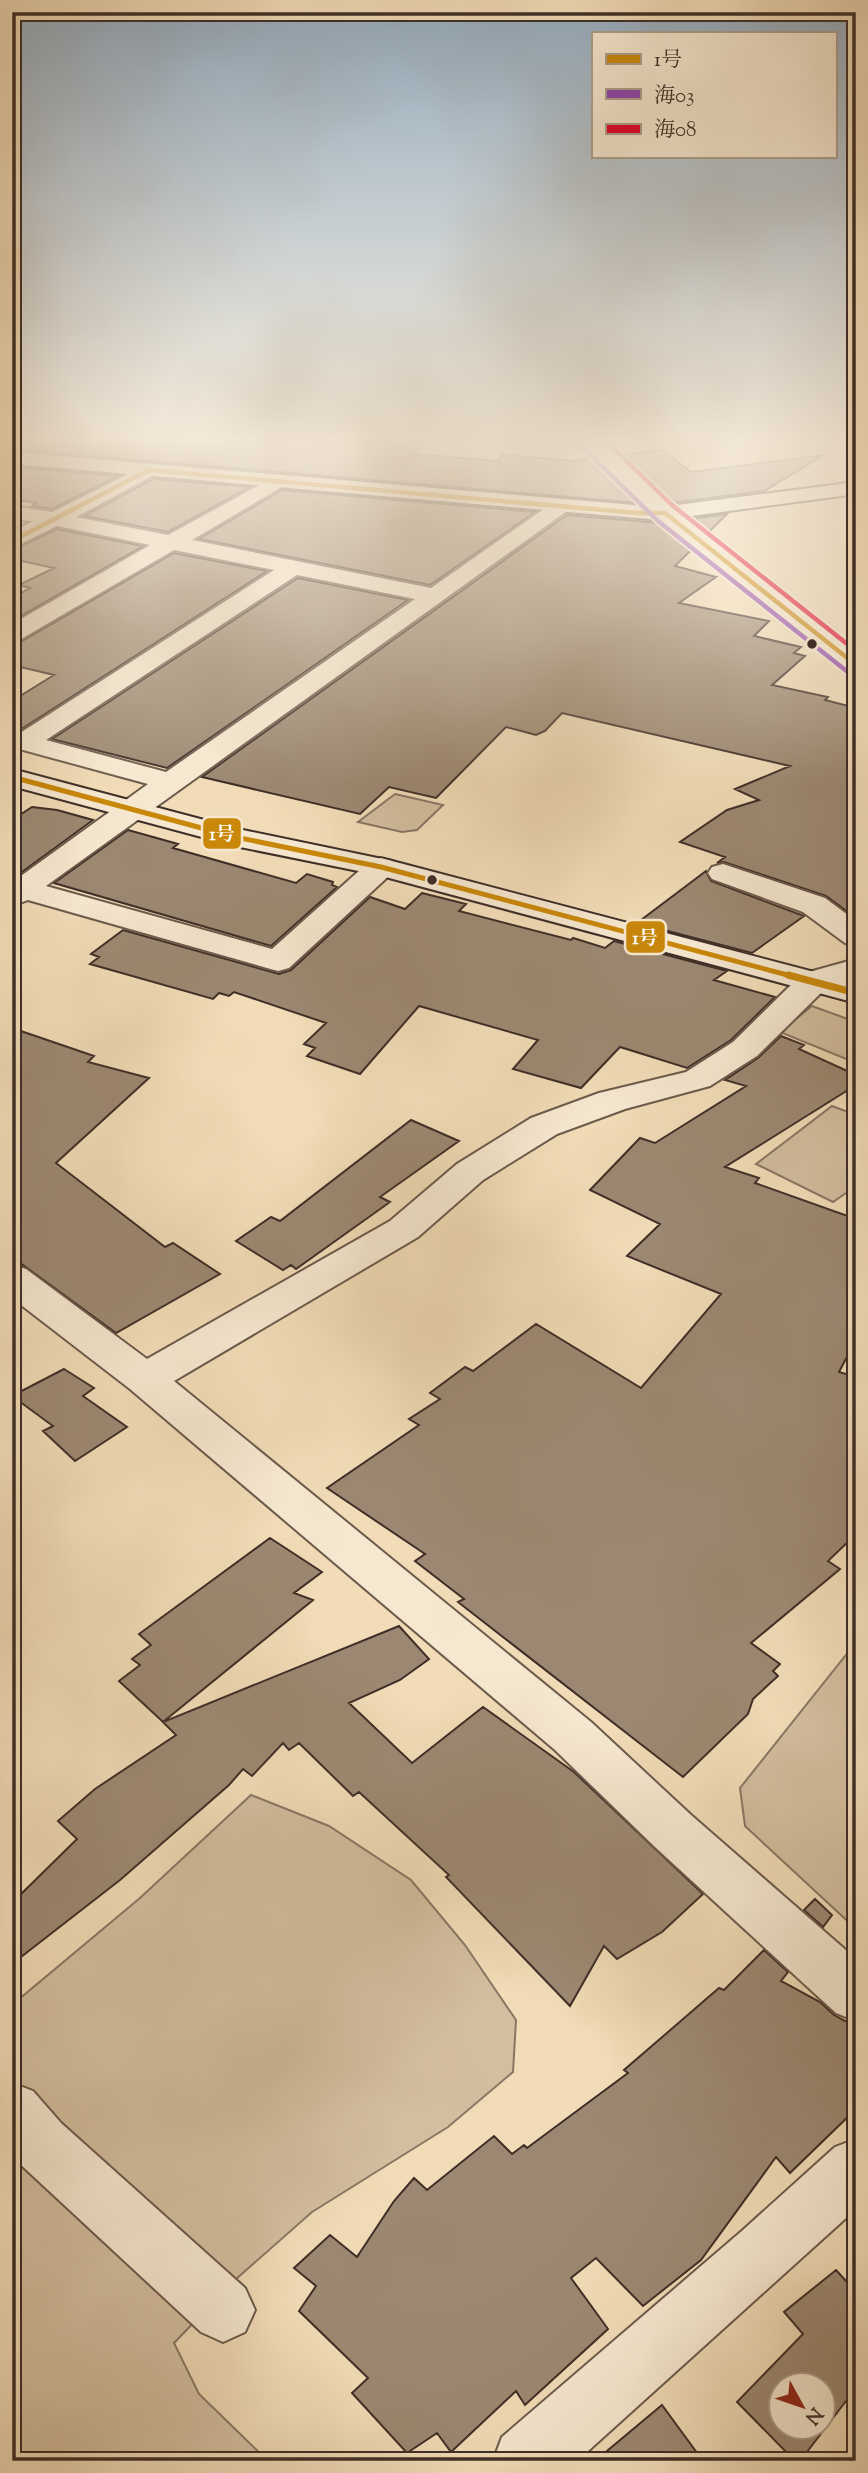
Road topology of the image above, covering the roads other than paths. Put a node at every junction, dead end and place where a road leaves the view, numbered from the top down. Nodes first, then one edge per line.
1 (151, 553) edge
2 (227, 553) edge
3 (496, 553) edge
4 (716, 553) edge
5 (294, 567) junction
6 (436, 596) junction
7 (12, 634) edge
8 (856, 665) edge
9 (18, 741) edge
10 (12, 777) edge
11 (171, 782) junction
12 (133, 808) junction
13 (381, 867) junction
14 (723, 873) dead end
15 (16, 891) edge
16 (856, 936) edge
17 (856, 969) edge
18 (814, 981) junction
19 (856, 993) edge
20 (12, 1278) edge
21 (145, 1378) junction
22 (856, 1995) edge
23 (12, 2111) edge
24 (856, 2168) edge
25 (223, 2310) dead end
26 (526, 2461) edge

1 - 7 street
2 - 5 street
3 - 6 street
4 - 8 street
5 - 6 street
5 - 9 street
6 - 11 street
9 - 11 street
10 - 12 street
11 - 12 street
12 - 13 street
12 - 15 street
13 - 15 street
13 - 18 street
14 - 16 street
17 - 18 street
18 - 19 street
18 - 21 street
20 - 21 street
21 - 22 street
23 - 25 street
24 - 26 street

